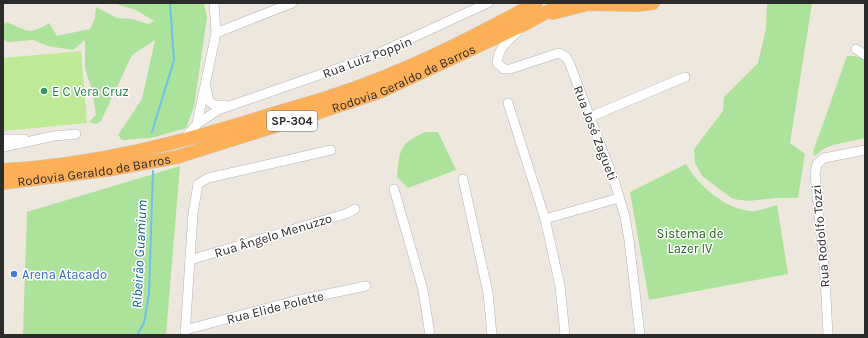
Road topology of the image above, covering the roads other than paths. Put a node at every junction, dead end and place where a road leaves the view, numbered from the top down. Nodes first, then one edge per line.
1 (214, 3) edge
2 (292, 3) edge
3 (488, 3) edge
4 (521, 3) edge
5 (536, 3) edge
6 (563, 3) edge
7 (653, 3) edge
8 (541, 16) junction
9 (527, 23) junction
10 (216, 33) junction
11 (856, 49) dead end
12 (436, 52) junction
13 (865, 55) edge
14 (685, 77) dead end
15 (205, 83) junction
16 (242, 102) junction
17 (508, 103) dead end
18 (590, 117) junction
19 (197, 124) junction
20 (76, 134) dead end
21 (3, 139) edge
22 (44, 139) junction
23 (183, 140) junction
24 (3, 147) edge
25 (331, 150) dead end
26 (865, 150) edge
27 (3, 170) edge
28 (463, 179) dead end
29 (3, 183) edge
30 (394, 189) dead end
31 (619, 198) junction
32 (355, 209) dead end
33 (545, 219) junction
34 (190, 260) junction
35 (366, 286) dead end
36 (185, 333) edge
37 (430, 335) edge
38 (492, 335) edge
39 (565, 335) edge
40 (640, 335) edge
41 (828, 335) edge

1 - 10 street
2 - 10 street
3 - 16 street, Rua Luiz Poppin
4 - 12 highway
5 - 12 highway, Rodovia Geraldo de Barros / SP-304
6 - 8 highway, Rodovia Geraldo de Barros / SP-304
7 - 8 highway
8 - 9 highway, Rodovia Geraldo de Barros / SP-304
9 - 18 street, Rua José Zagueti
9 - 29 highway, Rodovia Geraldo de Barros / SP-304
10 - 15 street
11 - 13 street
12 - 23 highway, Rodovia Geraldo de Barros / SP-304
14 - 18 street
15 - 16 street, Rua Luiz Poppin
15 - 19 street
16 - 19 street, Rua Luiz Poppin
17 - 33 street
18 - 31 street, Rua José Zagueti
19 - 23 street, Rua Luiz Poppin
20 - 22 street
21 - 22 street
22 - 24 street
23 - 27 highway, Rodovia Geraldo de Barros / SP-304
25 - 34 street
26 - 41 street, Rua Rodolfo Tozzi
28 - 38 street
30 - 37 street
31 - 33 street
31 - 40 street, Rua José Zagueti
32 - 34 street, Rua Ângelo Menuzzo
33 - 39 street
34 - 36 street
35 - 36 street, Rua Elide Polette

